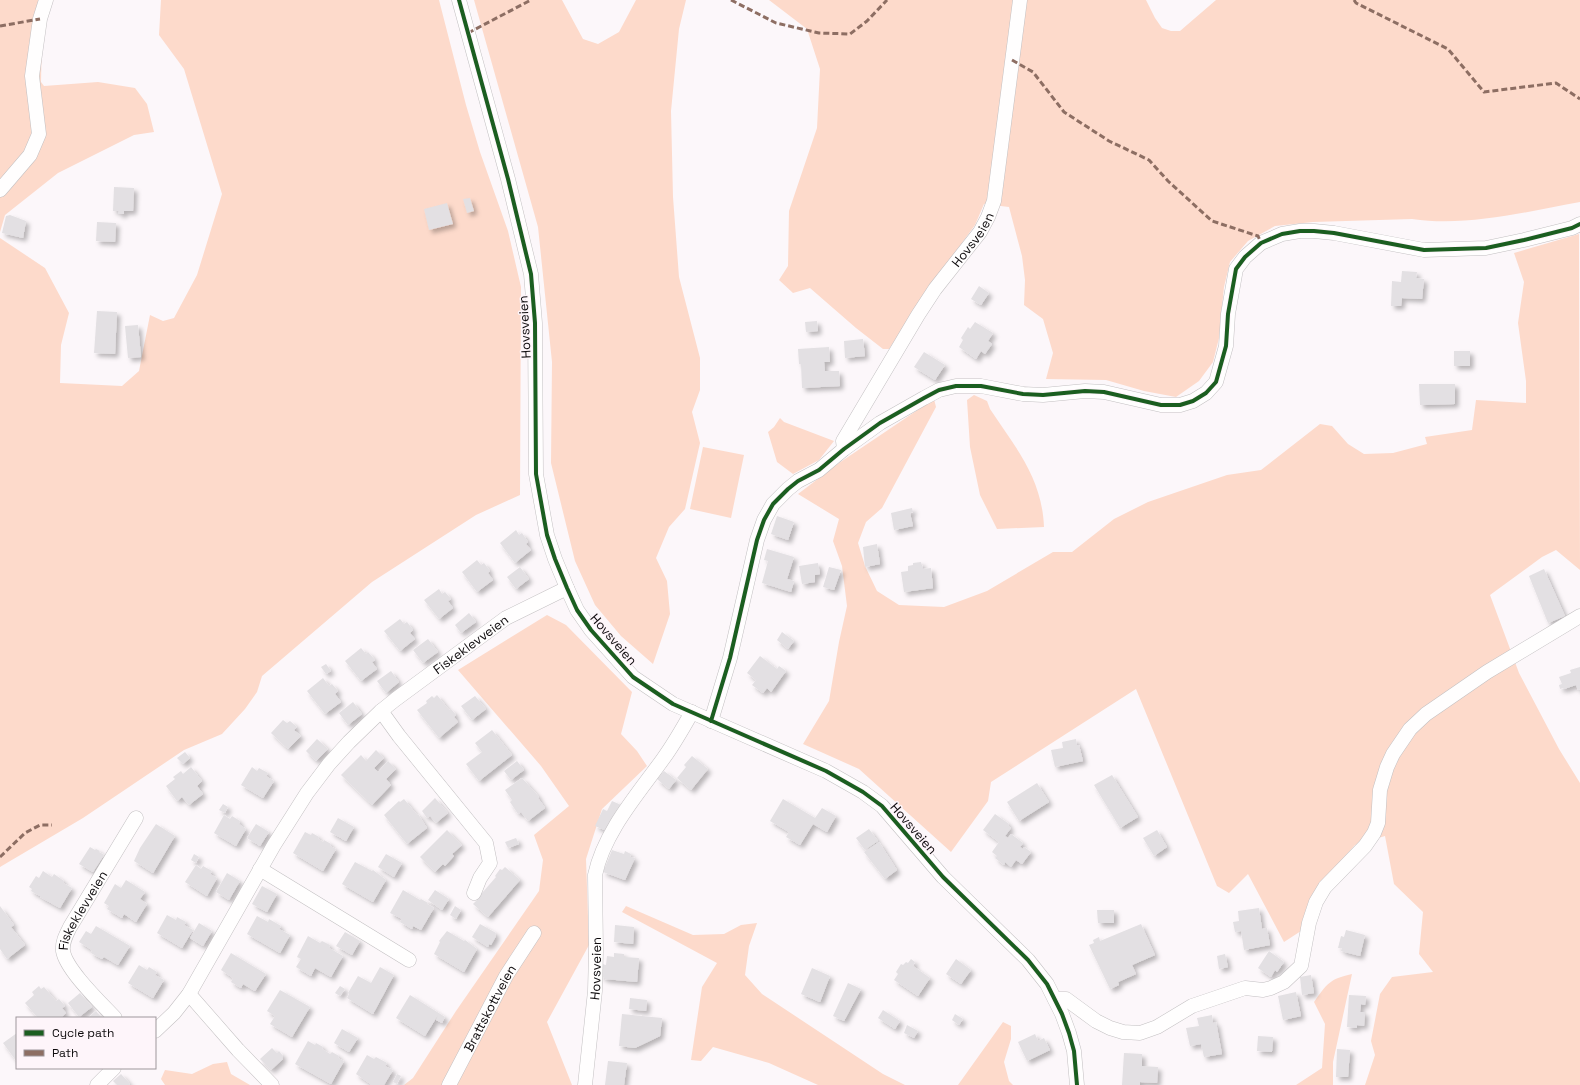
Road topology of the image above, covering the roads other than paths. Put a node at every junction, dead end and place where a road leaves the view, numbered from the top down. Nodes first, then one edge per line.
1 (46, 0) edge
2 (459, 0) edge
3 (1020, 0) edge
4 (0, 190) edge
5 (1580, 224) edge
6 (860, 414) junction
7 (875, 426) junction
8 (844, 449) junction
9 (567, 588) junction
10 (1580, 616) edge
11 (381, 711) junction
12 (692, 712) junction
13 (711, 721) junction
14 (136, 818) dead end
15 (260, 869) junction
16 (474, 893) dead end
17 (534, 933) dead end
18 (409, 960) dead end
19 (189, 994) junction
20 (1055, 999) junction
21 (114, 1017) edge
22 (156, 1030) edge
23 (113, 1069) edge
24 (97, 1085) edge
25 (272, 1085) edge
26 (449, 1085) edge
27 (585, 1085) edge
28 (1077, 1085) edge

1 - 4 street
2 - 9 street, Hovsveien
3 - 6 street, Hovsveien
5 - 7 street
6 - 7 street
6 - 8 street, Hovsveien
7 - 8 street
8 - 13 street
9 - 11 street, Fiskeklevveien
9 - 12 street, Hovsveien
10 - 20 street
11 - 15 street, Fiskeklevveien
11 - 16 street
12 - 13 street, Hovsveien
12 - 27 street, Hovsveien
13 - 20 street, Hovsveien
14 - 21 street, Fiskeklevveien
15 - 18 street
15 - 19 street, Fiskeklevveien
17 - 26 street, Brattskottveien
19 - 22 street, Fiskeklevveien
19 - 25 street
20 - 28 street, Hovsveien
23 - 24 street

